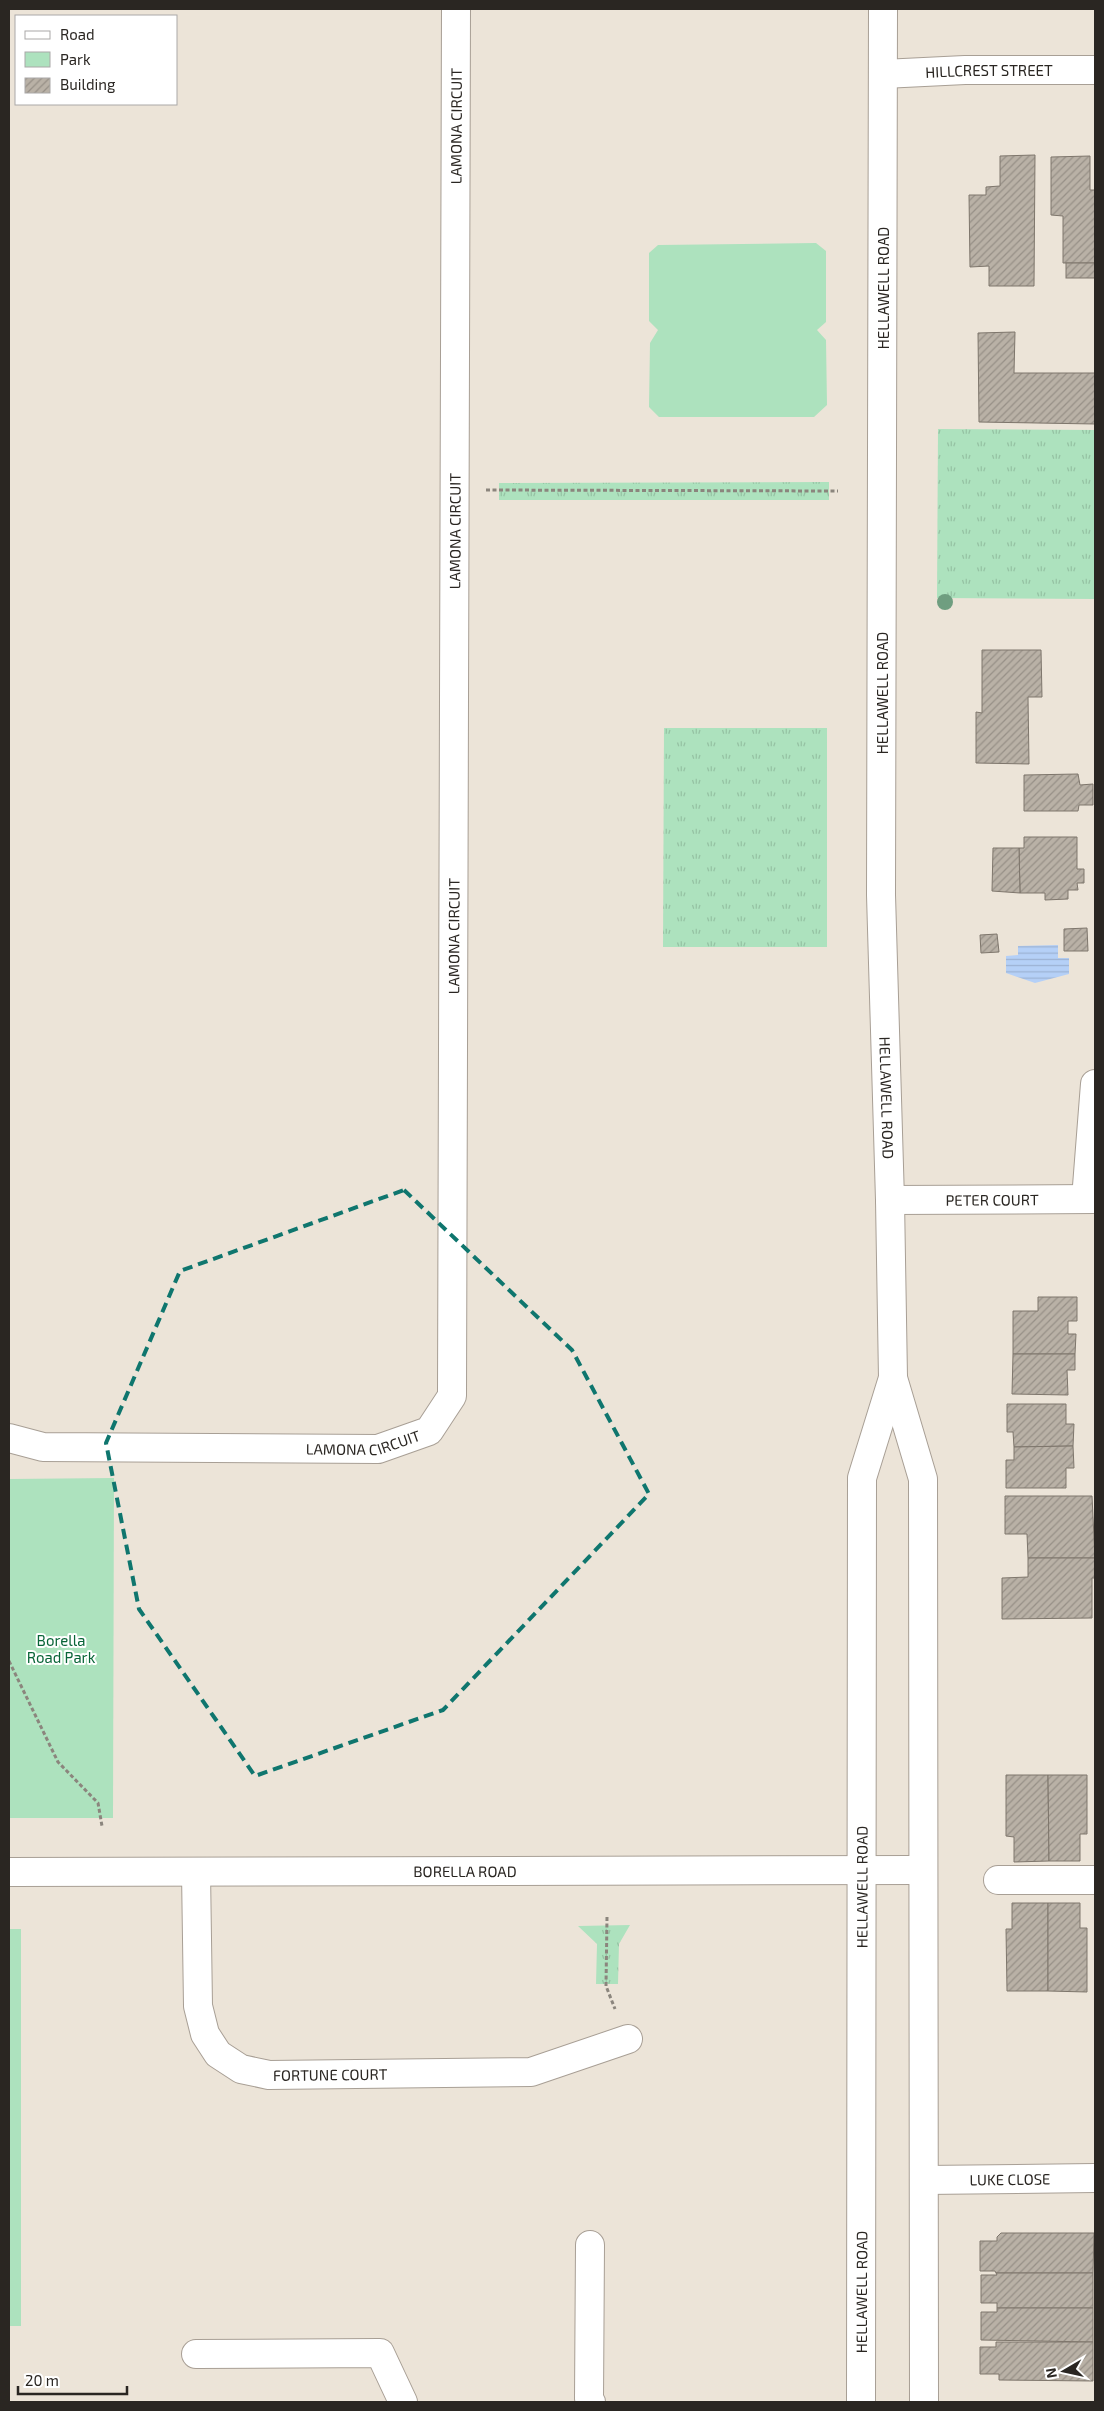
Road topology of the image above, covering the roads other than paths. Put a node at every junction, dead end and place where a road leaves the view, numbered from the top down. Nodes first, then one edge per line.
1 (456, 9) edge
2 (883, 9) edge
3 (1095, 70) edge
4 (883, 74) junction
5 (1095, 1084) edge
6 (1091, 1199) edge
7 (890, 1200) junction
8 (893, 1378) junction
9 (9, 1438) edge
10 (862, 1870) junction
11 (923, 1870) junction
12 (9, 1872) edge
13 (196, 1872) junction
14 (998, 1880) dead end
15 (1095, 1880) edge
16 (628, 2040) road end
17 (1095, 2178) edge
18 (924, 2180) junction
19 (590, 2244) dead end
20 (196, 2354) dead end
21 (403, 2402) edge
22 (591, 2402) edge
23 (861, 2402) edge
24 (924, 2402) edge

1 - 9 street, LAMONA CIRCUIT
2 - 4 street, HELLAWELL ROAD
3 - 4 street, HILLCREST STREET
4 - 7 street, HELLAWELL ROAD
5 - 6 street
6 - 7 street, PETER COURT
7 - 8 street, HELLAWELL ROAD
8 - 10 street, HELLAWELL ROAD
8 - 11 street, HELLAWELL ROAD
10 - 11 street, BORELLA ROAD
10 - 13 street, BORELLA ROAD
10 - 23 street, HELLAWELL ROAD
11 - 18 street, HELLAWELL ROAD
12 - 13 street, BORELLA ROAD
13 - 16 street, FORTUNE COURT
14 - 15 street
17 - 18 street, LUKE CLOSE
18 - 24 street, HELLAWELL ROAD
19 - 22 street
20 - 21 street

